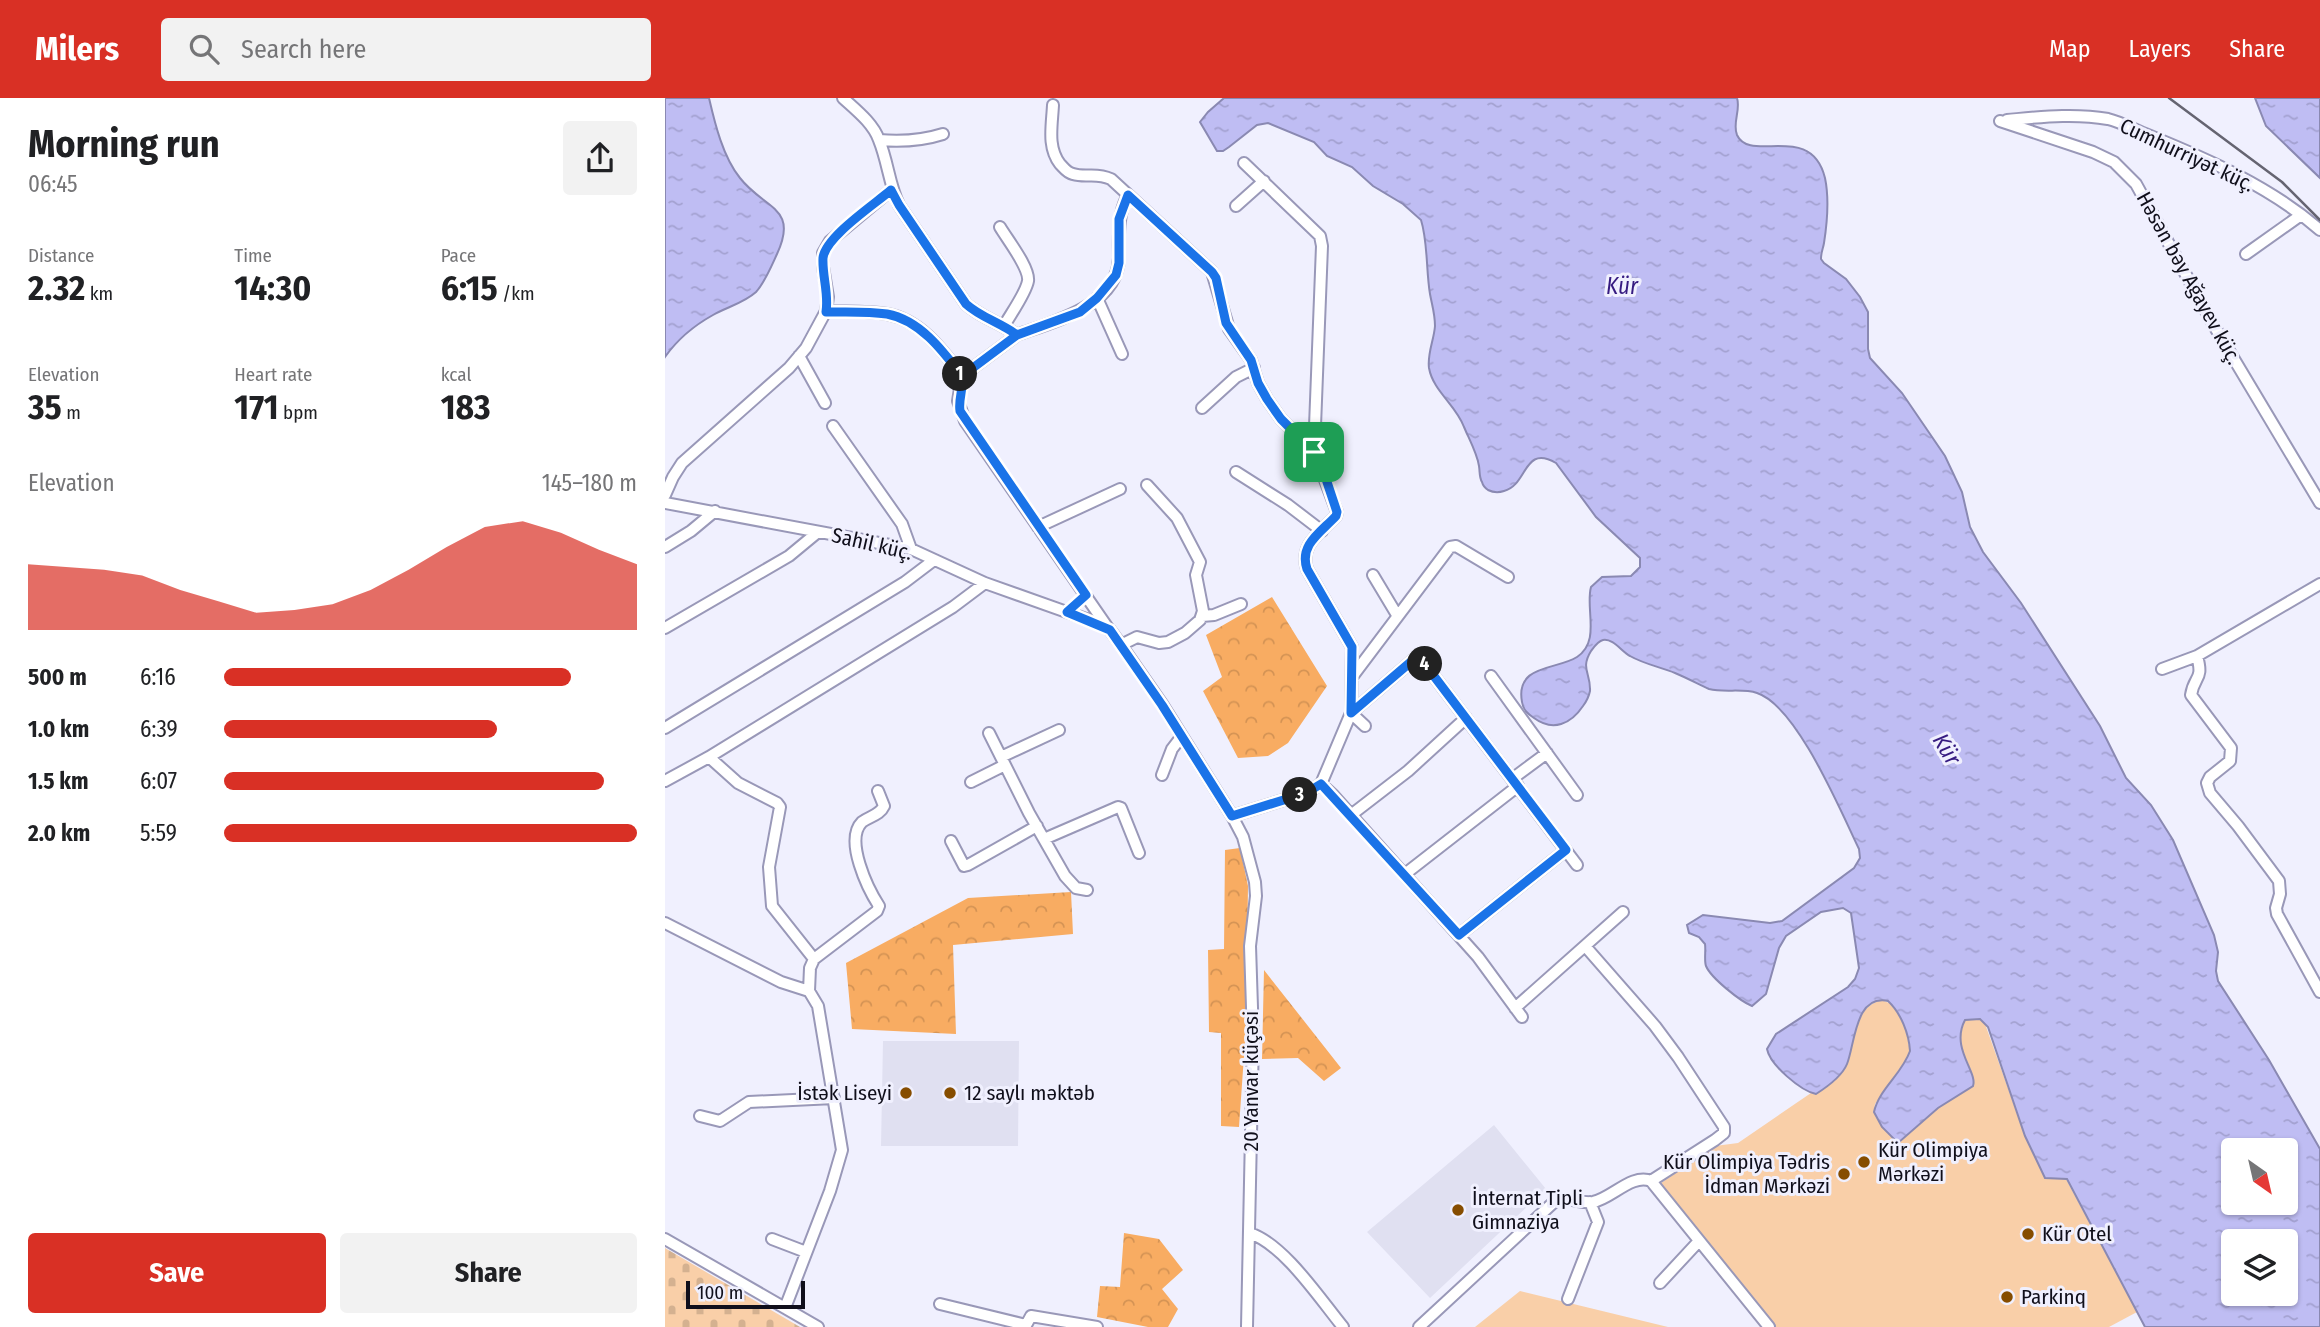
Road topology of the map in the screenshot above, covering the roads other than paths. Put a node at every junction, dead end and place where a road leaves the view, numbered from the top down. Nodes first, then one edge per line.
1 (843, 98) edge
2 (1053, 105) dead end
3 (2000, 121) joint
4 (943, 134) dead end
5 (879, 140) junction
6 (1244, 163) dead end
7 (1264, 181) junction
8 (891, 190) junction
9 (1128, 195) junction
10 (1236, 206) dead end
11 (2301, 215) junction
12 (1000, 227) dead end
13 (2320, 230) edge
14 (2246, 254) dead end
15 (1097, 298) junction
16 (826, 312) junction
17 (1004, 326) junction
18 (1017, 335) junction
19 (1122, 354) dead end
20 (799, 356) junction
21 (1254, 368) junction
22 (962, 376) junction
23 (825, 403) dead end
24 (1202, 408) dead end
25 (834, 426) dead end
26 (1314, 452) junction
27 (1236, 472) dead end
28 (1147, 485) dead end
29 (1120, 489) dead end
30 (665, 495) edge
31 (665, 503) edge
32 (2320, 503) edge
33 (715, 511) junction
34 (1038, 527) junction
35 (1322, 531) junction
36 (818, 532) junction
37 (665, 547) edge
38 (911, 549) junction
39 (933, 560) junction
40 (1373, 575) dead end
41 (1508, 577) dead end
42 (985, 583) junction
43 (2320, 584) edge
44 (1086, 595) junction
45 (1241, 604) dead end
46 (1067, 612) junction
47 (1397, 615) junction
48 (1202, 616) junction
49 (665, 628) edge
50 (1110, 630) junction
51 (1121, 645) junction
52 (2197, 656) junction
53 (2162, 669) dead end
54 (1491, 676) dead end
55 (1352, 677) junction
56 (1351, 713) junction
57 (1466, 718) junction
58 (1365, 726) dead end
59 (665, 727) edge
60 (1059, 730) dead end
61 (989, 733) dead end
62 (1182, 736) junction
63 (1547, 753) junction
64 (709, 757) junction
65 (1003, 761) junction
66 (1162, 775) dead end
67 (665, 781) edge
68 (971, 782) dead end
69 (1515, 783) junction
70 (1321, 784) junction
71 (878, 791) dead end
72 (1577, 795) dead end
73 (1351, 815) junction
74 (1232, 816) junction
75 (1037, 826) junction
76 (1044, 839) junction
77 (951, 841) dead end
78 (1566, 850) junction
79 (1139, 853) dead end
80 (1577, 865) dead end
81 (1405, 874) junction
82 (1087, 890) dead end
83 (1623, 912) dead end
84 (665, 923) edge
85 (1459, 935) junction
86 (1585, 946) junction
87 (814, 959) junction
88 (809, 991) junction
89 (2320, 992) edge
90 (834, 1098) junction
91 (700, 1116) dead end
92 (1651, 1181) junction
93 (1590, 1202) junction
94 (1249, 1233) junction
95 (665, 1239) edge
96 (772, 1239) dead end
97 (1699, 1241) junction
98 (806, 1252) junction
99 (1660, 1283) dead end
100 (1568, 1299) dead end
101 (940, 1304) dead end
102 (785, 1308) junction
103 (1025, 1326) edge
104 (818, 1327) edge
105 (1097, 1327) edge
106 (1247, 1327) edge
107 (1343, 1327) edge
108 (1419, 1327) edge
109 (1769, 1327) edge

1 - 5 street
2 - 9 street
3 - 11 street, Cumhurriyət küç.
3 - 32 street, Həsən bəy Ağayev küç.
4 - 5 street
5 - 8 street
6 - 7 street
7 - 10 street
7 - 26 street
8 - 16 street
8 - 17 street
9 - 15 street
9 - 21 street
11 - 13 street, Cumhurriyət küç.
11 - 14 street
12 - 17 street
15 - 18 street
15 - 19 street
16 - 20 street
16 - 22 street
17 - 18 street
18 - 22 street
20 - 23 street
20 - 30 street
21 - 24 street
21 - 26 street
22 - 34 street
25 - 38 street
26 - 35 street
27 - 35 street
28 - 48 street
29 - 34 street
31 - 33 street, Sahil küç.
33 - 36 street, Sahil küç.
33 - 37 street
34 - 44 street
35 - 55 street
36 - 38 street, Sahil küç.
36 - 49 street
38 - 39 street, Sahil küç.
39 - 42 street, Sahil küç.
39 - 59 street
40 - 47 street
41 - 47 street
42 - 46 street, Sahil küç.
42 - 64 street
43 - 52 street
44 - 46 street
44 - 50 street
45 - 48 street
46 - 50 street, Sahil küç.
47 - 55 street
48 - 51 street
50 - 51 street
51 - 62 street
52 - 53 street
52 - 89 street
54 - 63 street
55 - 56 street
56 - 57 street
56 - 58 street
56 - 70 street
57 - 69 street
57 - 73 street
60 - 65 street
61 - 65 street
62 - 66 street
62 - 74 street
63 - 69 street
63 - 72 street
64 - 67 street
64 - 87 street
65 - 68 street
65 - 75 street
69 - 78 street
69 - 81 street
70 - 73 street
70 - 74 street
71 - 87 street
73 - 81 street
74 - 94 street, 20 Yanvar küçəsi
75 - 76 street
75 - 77 street
76 - 79 street
76 - 82 street
78 - 80 street
78 - 85 street
81 - 85 street
83 - 86 street
84 - 88 street
85 - 86 street
86 - 92 street
87 - 88 street
88 - 90 street
90 - 91 street
90 - 98 street
92 - 93 street
92 - 97 street
93 - 100 street
93 - 108 street
94 - 106 street, 20 Yanvar küçəsi
94 - 107 street
95 - 102 street
96 - 98 street
97 - 99 street
97 - 109 street
98 - 102 street
101 - 103 street
102 - 104 street
103 - 105 street

